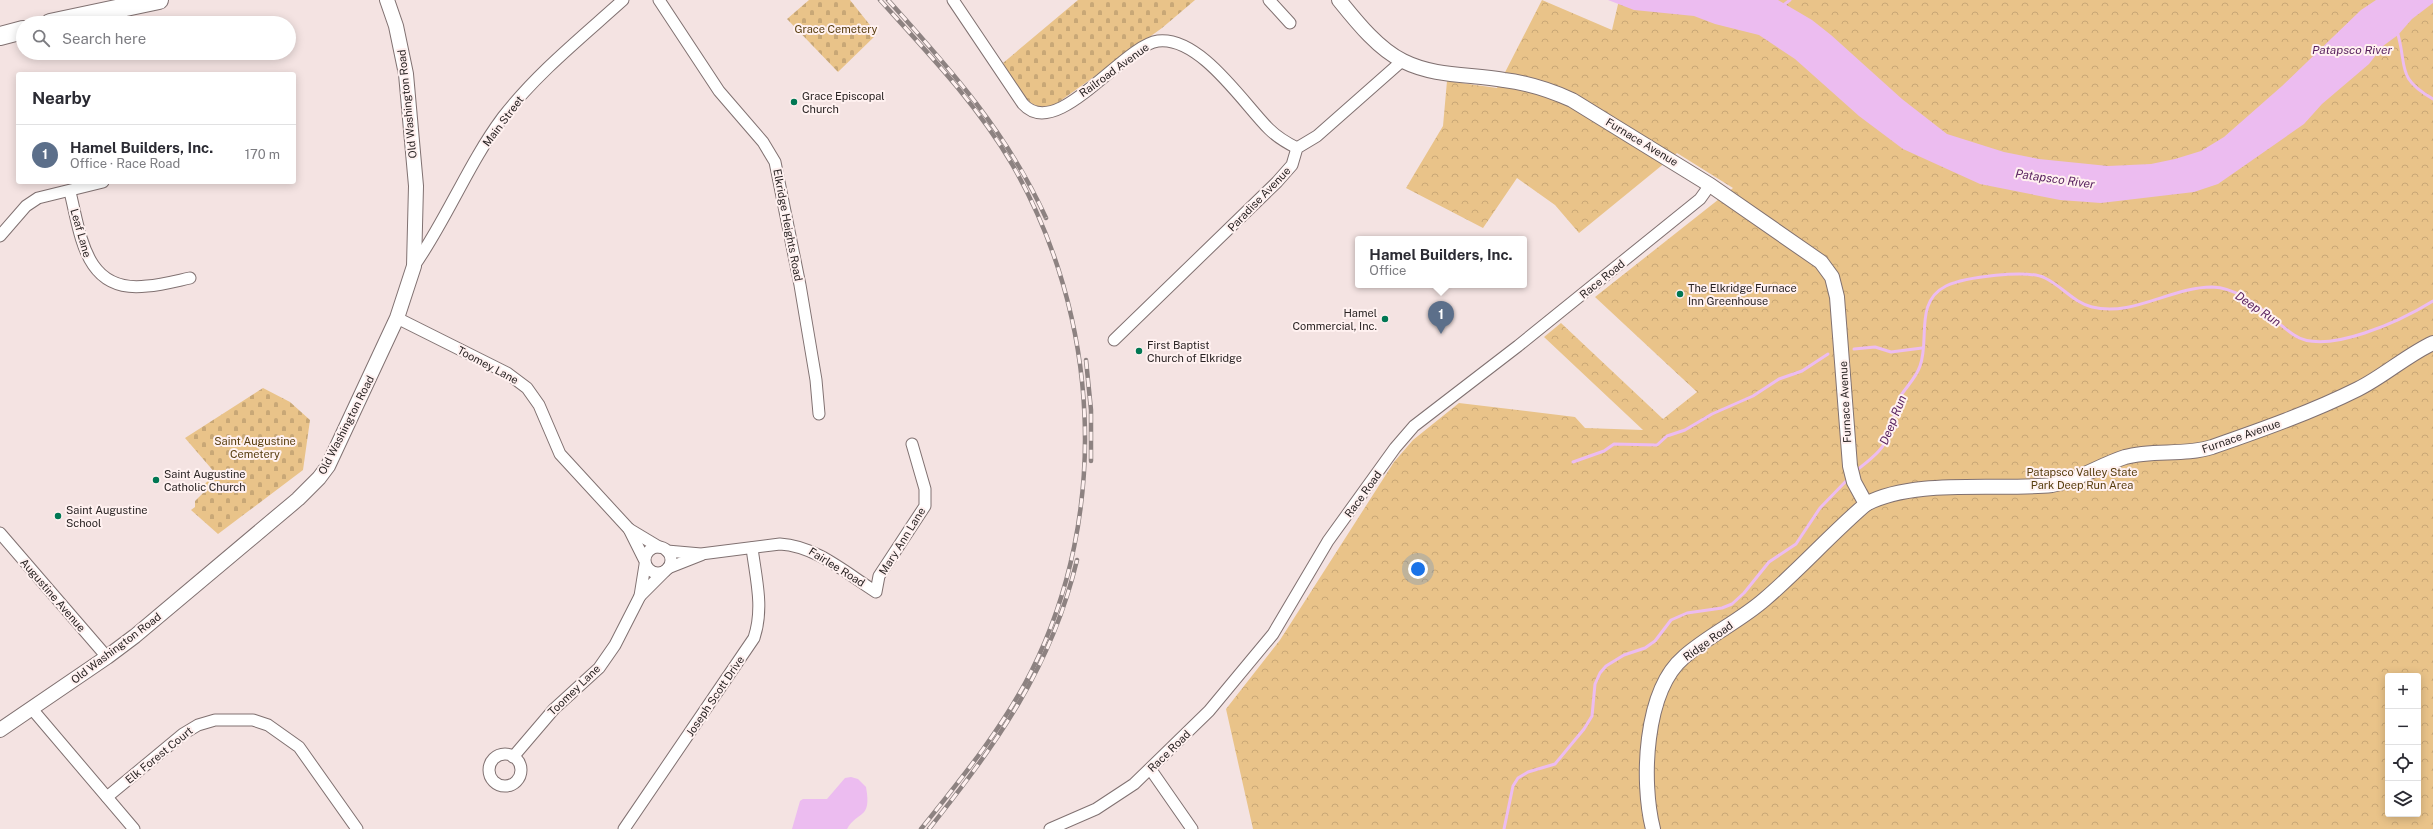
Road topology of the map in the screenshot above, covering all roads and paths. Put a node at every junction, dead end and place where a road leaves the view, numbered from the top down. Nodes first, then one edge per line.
1 (159, 0) edge
2 (387, 0) edge
3 (623, 0) edge
4 (659, 0) edge
5 (953, 0) edge
6 (1269, 0) edge
7 (1339, 0) edge
8 (83, 16) edge
9 (1290, 23) dead end
10 (16, 32) edge
11 (0, 36) edge
12 (1402, 61) junction
13 (1297, 148) junction
14 (96, 184) edge
15 (1710, 185) junction
16 (70, 192) junction
17 (0, 236) edge
18 (414, 266) junction
19 (190, 278) dead end
20 (398, 318) junction
21 (1114, 340) dead end
22 (2433, 343) edge
23 (819, 414) dead end
24 (912, 444) dead end
25 (1866, 504) junction
26 (629, 529) junction
27 (0, 533) edge
28 (752, 548) junction
29 (663, 549) junction
30 (701, 554) junction
31 (645, 562) junction
32 (667, 570) junction
33 (876, 592) joint
34 (640, 596) junction
35 (107, 657) junction
36 (32, 709) junction
37 (0, 730) edge
38 (513, 757) dead end
39 (1151, 770) junction
40 (107, 797) junction
41 (134, 829) edge
42 (357, 829) edge
43 (624, 829) edge
44 (1050, 829) edge
45 (1192, 829) edge
46 (1653, 829) edge

1 - 8 main road
2 - 18 street, Old Washington Road
3 - 18 street, Main Street
4 - 23 street, Elkridge Heights Road
5 - 13 street, Railroad Avenue
6 - 9 street
7 - 12 street, Furnace Avenue
10 - 11 main road
12 - 13 street
12 - 15 street, Furnace Avenue
13 - 21 street, Paradise Avenue
14 - 16 street
15 - 25 street, Furnace Avenue
15 - 39 street, Race Road
16 - 17 street
16 - 19 street, Leaf Lane
18 - 20 street, Old Washington Road
20 - 26 street, Toomey Lane
20 - 35 street, Old Washington Road
22 - 25 street, Furnace Avenue
24 - 33 street, Mary Ann Lane
25 - 46 street, Ridge Road
26 - 29 street, Toomey Lane
26 - 31 street, Toomey Lane
27 - 35 street, Augustine Avenue
28 - 30 street, Fairlee Road
28 - 33 street, Fairlee Road
28 - 43 street, Joseph Scott Drive
29 - 30 street, Fairlee Road
29 - 31 street
29 - 32 street
30 - 32 street, Fairlee Road
31 - 32 street
31 - 34 street, Toomey Lane
32 - 34 street, Toomey Lane
34 - 38 street, Toomey Lane
35 - 36 street, Old Washington Road
36 - 37 street, Old Washington Road
36 - 40 street
39 - 44 street, Race Road
39 - 45 street
40 - 41 street
40 - 42 street, Elk Forest Court

